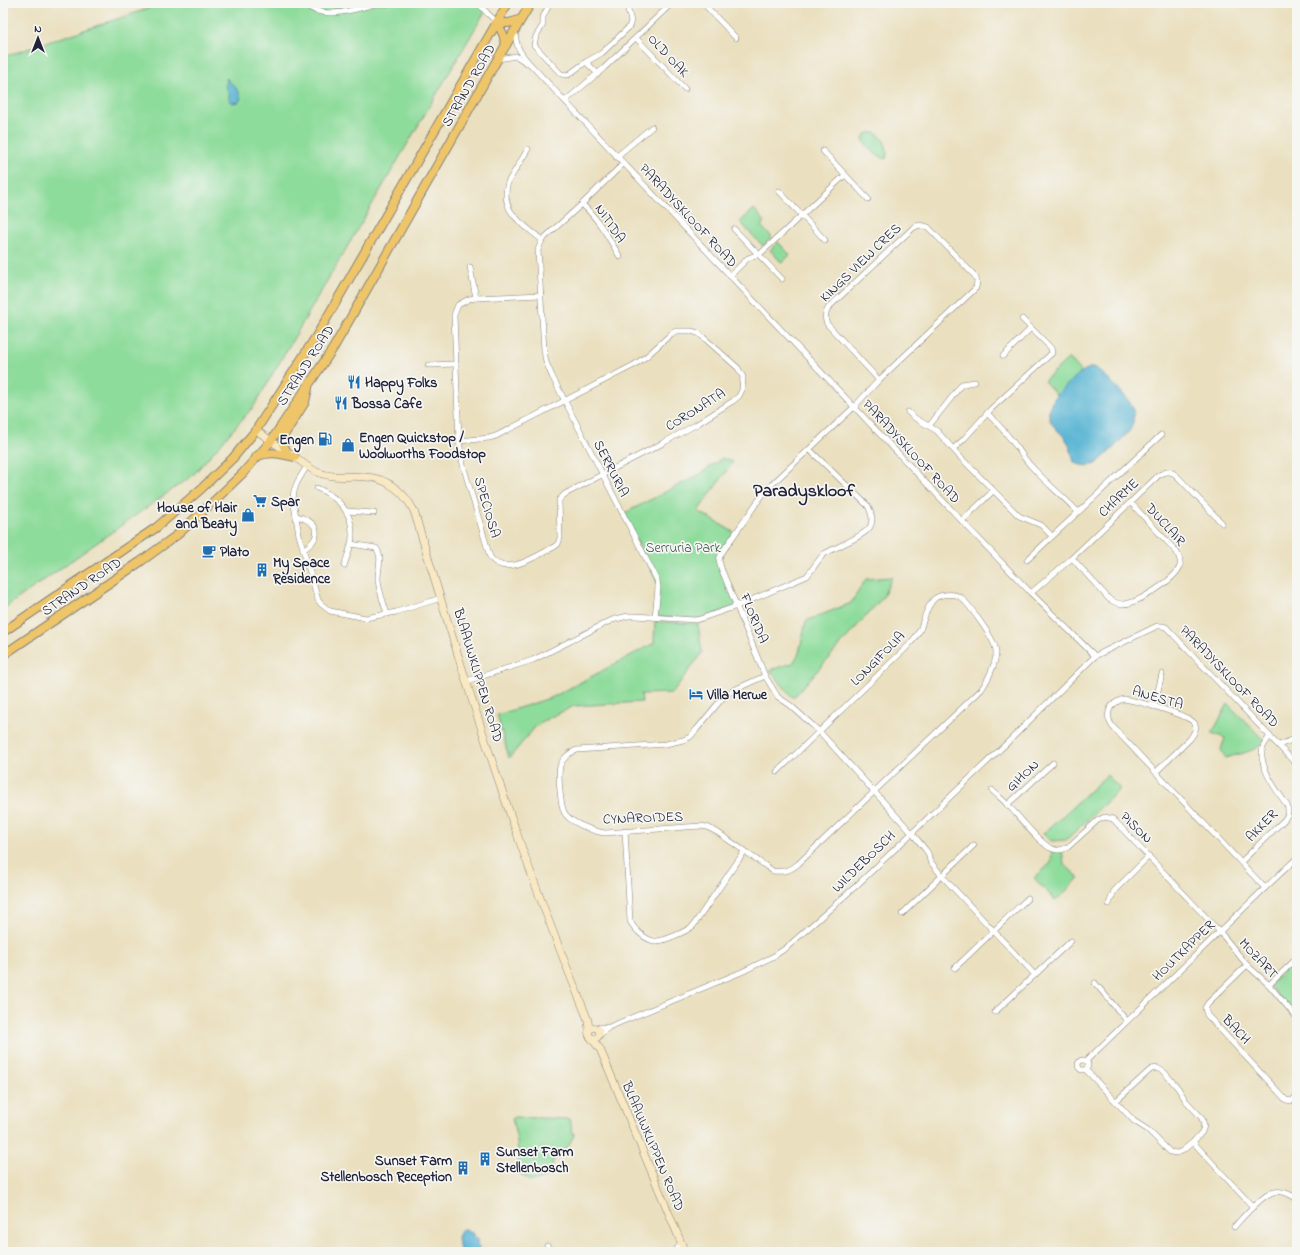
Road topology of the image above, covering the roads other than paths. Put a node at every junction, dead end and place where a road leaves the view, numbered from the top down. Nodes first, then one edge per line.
1 (303, 3) edge
2 (378, 3) edge
3 (508, 3) edge
4 (531, 3) edge
5 (550, 3) edge
6 (626, 3) edge
7 (704, 3) edge
8 (479, 4) edge
9 (668, 4) edge
10 (522, 18) junction
11 (497, 22) junction
12 (515, 29) junction
13 (636, 38) junction
14 (736, 38) dead end
15 (506, 45) junction
16 (497, 60) junction
17 (586, 62) junction
18 (530, 64) junction
19 (598, 74) junction
20 (685, 89) dead end
21 (565, 102) junction
22 (652, 127) dead end
23 (528, 148) dead end
24 (823, 151) dead end
25 (616, 157) junction
26 (623, 164) junction
27 (846, 175) junction
28 (778, 191) dead end
29 (868, 199) dead end
30 (582, 204) junction
31 (801, 215) junction
32 (734, 229) dead end
33 (542, 240) junction
34 (825, 240) dead end
35 (758, 254) junction
36 (620, 257) dead end
37 (470, 267) dead end
38 (730, 276) junction
39 (782, 279) dead end
40 (541, 295) junction
41 (476, 298) junction
42 (1022, 319) dead end
43 (1031, 328) junction
44 (1003, 356) dead end
45 (456, 364) junction
46 (428, 365) dead end
47 (879, 380) junction
48 (975, 382) dead end
49 (308, 385) junction
50 (564, 401) junction
51 (854, 407) junction
52 (908, 412) dead end
53 (987, 413) junction
54 (929, 426) junction
55 (256, 430) junction
56 (1161, 435) dead end
57 (271, 441) junction
58 (459, 441) junction
59 (953, 449) junction
60 (810, 450) junction
61 (287, 452) junction
62 (257, 456) junction
63 (295, 457) junction
64 (307, 466) junction
65 (602, 475) junction
66 (317, 488) dead end
67 (993, 491) junction
68 (1130, 502) junction
69 (347, 511) junction
70 (1078, 512) junction
71 (374, 513) dead end
72 (296, 516) junction
73 (962, 522) junction
74 (1222, 523) dead end
75 (1052, 536) junction
76 (351, 544) junction
77 (303, 550) junction
78 (1072, 558) junction
79 (1027, 560) dead end
80 (344, 566) dead end
81 (1031, 593) junction
82 (441, 598) junction
83 (737, 606) junction
84 (387, 614) junction
85 (655, 617) junction
86 (3, 632) edge
87 (3, 655) edge
88 (1095, 656) junction
89 (1162, 674) dead end
90 (765, 676) junction
91 (467, 681) junction
92 (1154, 707) junction
93 (819, 731) junction
94 (1270, 736) junction
95 (1297, 738) edge
96 (1279, 745) junction
97 (1053, 763) dead end
98 (1297, 765) edge
99 (777, 772) dead end
100 (1156, 772) junction
101 (992, 790) dead end
102 (874, 792) junction
103 (1007, 805) junction
104 (625, 832) junction
105 (911, 832) junction
106 (974, 845) dead end
107 (744, 852) junction
108 (1149, 856) junction
109 (1297, 858) edge
110 (1241, 862) junction
111 (942, 876) junction
112 (1265, 888) junction
113 (1028, 898) dead end
114 (1109, 904) dead end
115 (902, 914) dead end
116 (994, 931) junction
117 (1220, 932) junction
118 (1071, 941) dead end
119 (1297, 958) edge
120 (1247, 965) junction
121 (955, 968) dead end
122 (1035, 975) junction
123 (1095, 983) dead end
124 (1269, 985) junction
125 (995, 1012) dead end
126 (1297, 1018) edge
127 (1127, 1021) junction
128 (595, 1032) junction
129 (1086, 1061) junction
130 (1086, 1070) junction
131 (1297, 1095) edge
132 (1116, 1101) junction
133 (1193, 1142) junction
134 (1297, 1199) edge
135 (1253, 1207) junction
136 (1234, 1227) dead end
137 (681, 1243) junction
138 (547, 1246) dead end
139 (551, 1252) edge
140 (675, 1252) edge
141 (685, 1252) edge

1 - 2 street
3 - 11 main road, STRAND ROAD
4 - 10 main road, STRAND ROAD
5 - 17 street
6 - 17 street
7 - 14 street
8 - 11 street
9 - 13 street
10 - 11 main road
10 - 12 main road, STRAND ROAD
11 - 15 main road
11 - 55 main road, STRAND ROAD
12 - 15 main road, STRAND ROAD
12 - 18 street, PARADYSKLOOF ROAD
13 - 19 street
13 - 20 street, OLD OAK
15 - 16 main road, STRAND ROAD
16 - 18 street, PARADYSKLOOF ROAD
16 - 49 main road, STRAND ROAD
17 - 19 street
18 - 21 street, PARADYSKLOOF ROAD
19 - 21 street
21 - 25 street, PARADYSKLOOF ROAD
22 - 25 street
23 - 33 street
24 - 27 street
25 - 26 street, PARADYSKLOOF ROAD
26 - 30 street
26 - 38 street, PARADYSKLOOF ROAD
27 - 29 street
27 - 31 street
28 - 31 street
30 - 33 street
30 - 36 street, NITIDA
31 - 34 street
31 - 35 street
32 - 35 street
33 - 40 street, SERRURIA
35 - 38 street
35 - 39 street
37 - 41 street
38 - 51 street, PARADYSKLOOF ROAD
40 - 41 street, SPECIOSA
40 - 50 street, SERRURIA
41 - 45 street, SPECIOSA
42 - 43 street
43 - 44 street
43 - 53 street
45 - 46 street
45 - 58 street, SPECIOSA
47 - 47 street, KINGS VIEW CRES
47 - 51 street, KINGS VIEW CRES
48 - 54 street
49 - 57 main road, STRAND ROAD
49 - 61 main road
50 - 58 street
50 - 65 street, SERRURIA
50 - 65 street, CORONATA
51 - 60 street, FLORIDA
51 - 73 street, PARADYSKLOOF ROAD
52 - 54 street
53 - 59 street
53 - 70 street
54 - 59 street
55 - 57 street, BLAAUWKLIPPEN ROAD
55 - 86 main road, STRAND ROAD
56 - 70 street
57 - 61 street, BLAAUWKLIPPEN ROAD
57 - 62 main road, STRAND ROAD
58 - 65 street, SPECIOSA
59 - 67 street
60 - 83 street, FLORIDA
60 - 83 street
61 - 63 street, BLAAUWKLIPPEN ROAD
62 - 63 main road
62 - 87 main road, STRAND ROAD
63 - 64 street, BLAAUWKLIPPEN ROAD
64 - 72 street
64 - 82 street, BLAAUWKLIPPEN ROAD
65 - 85 street, SERRURIA
66 - 69 street
67 - 73 street
67 - 75 street
68 - 74 street, CHARME
68 - 78 street, CHARME
68 - 78 street, DUCLAIR
69 - 71 street
69 - 76 street
70 - 75 street
72 - 77 street
72 - 77 street
73 - 81 street, PARADYSKLOOF ROAD
75 - 79 street
76 - 80 street
76 - 84 street
77 - 84 street
78 - 81 street, CHARME
81 - 88 street, PARADYSKLOOF ROAD
82 - 84 street
82 - 91 street, BLAAUWKLIPPEN ROAD
83 - 85 street
83 - 90 street, FLORIDA
85 - 91 street
88 - 94 street, PARADYSKLOOF ROAD
88 - 105 street, WILDEBOSCH
89 - 92 street
90 - 93 street, FLORIDA
90 - 104 street, CYNAROIDES
91 - 128 street, BLAAUWKLIPPEN ROAD
92 - 100 street, ANESTA
92 - 100 street, ANESTA
93 - 99 street, LONGIFOLIA
93 - 102 street, FLORIDA
93 - 102 street, LONGIFOLIA
94 - 96 street, PARADYSKLOOF ROAD
94 - 110 street, AKKER
95 - 96 street
96 - 98 street, PARADYSKLOOF ROAD
97 - 103 street, GIHON
100 - 110 street, ANESTA
101 - 103 street, PISON
102 - 105 street, FLORIDA
102 - 107 street, CYNAROIDES
103 - 108 street, PISON
104 - 107 street, CYNAROIDES
104 - 107 street
105 - 111 street, FLORIDA
105 - 128 street, WILDEBOSCH
106 - 111 street
108 - 114 street
108 - 117 street, PISON
109 - 112 street, HOUTKAPPER
110 - 112 street, ANESTA
111 - 115 street
111 - 116 street, FLORIDA
112 - 117 street, HOUTKAPPER
113 - 116 street
116 - 121 street
116 - 122 street, FLORIDA
117 - 120 street, MOZART
117 - 127 street, HOUTKAPPER
118 - 122 street
119 - 124 street
120 - 124 street, MOZART
120 - 131 street, BACH
122 - 125 street
123 - 127 street
124 - 126 street, MOZART
127 - 129 street, HOUTKAPPER
128 - 137 street, BLAAUWKLIPPEN ROAD
129 - 130 street
129 - 130 street
130 - 132 street
132 - 133 street
132 - 133 street
133 - 135 street
134 - 135 street
135 - 136 street
137 - 140 street
137 - 141 street, BLAAUWKLIPPEN ROAD
138 - 139 street

